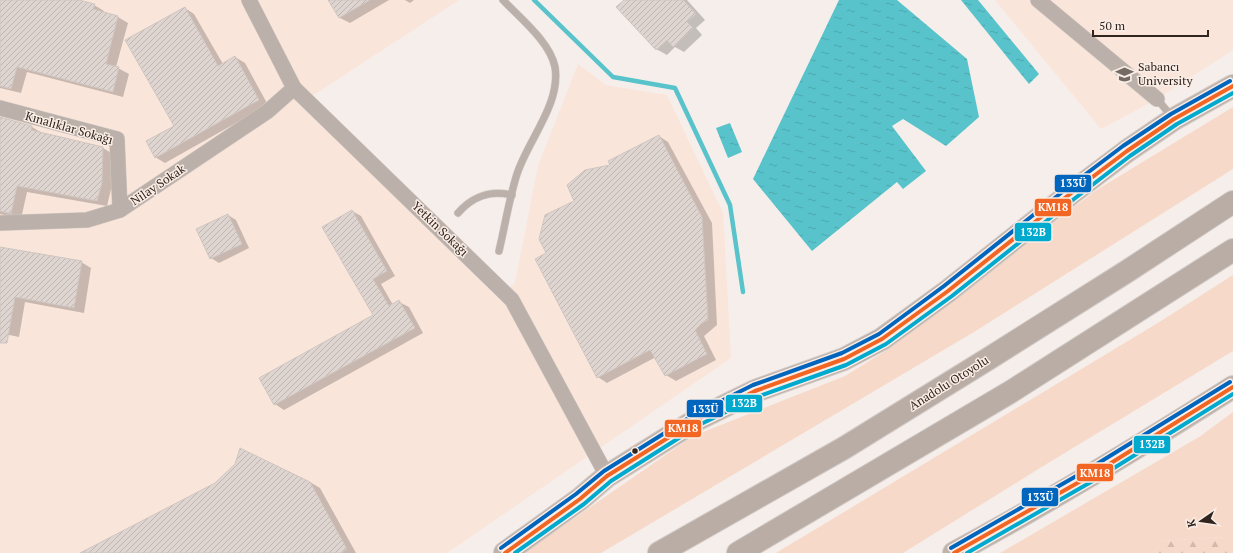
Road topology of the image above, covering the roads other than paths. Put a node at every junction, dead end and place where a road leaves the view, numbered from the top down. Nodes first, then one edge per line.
1 (249, 0) edge
2 (503, 0) edge
3 (1038, 0) edge
4 (1233, 86) edge
5 (294, 88) junction
6 (1156, 98) joint
7 (0, 108) edge
8 (1174, 119) junction
9 (512, 195) junction
10 (1233, 202) edge
11 (120, 210) junction
12 (458, 213) dead end
13 (0, 223) edge
14 (1233, 250) edge
15 (499, 251) dead end
16 (1233, 387) edge
17 (607, 476) junction
18 (504, 553) edge
19 (659, 553) edge
20 (738, 553) edge
21 (954, 553) edge

1 - 5 street, Yetkin Sokağı
2 - 9 lane
3 - 6 street
4 - 8 main road
5 - 11 street, Nilay Sokak
5 - 17 street, Yetkin Sokağı
6 - 8 lane
7 - 11 street, Kınalıklar Sokağı
8 - 17 main road
9 - 12 lane
9 - 15 lane
10 - 19 highway, Anadolu Otoyolu
11 - 13 street, Nilay Sokak
14 - 20 highway
16 - 21 main road
17 - 18 main road

